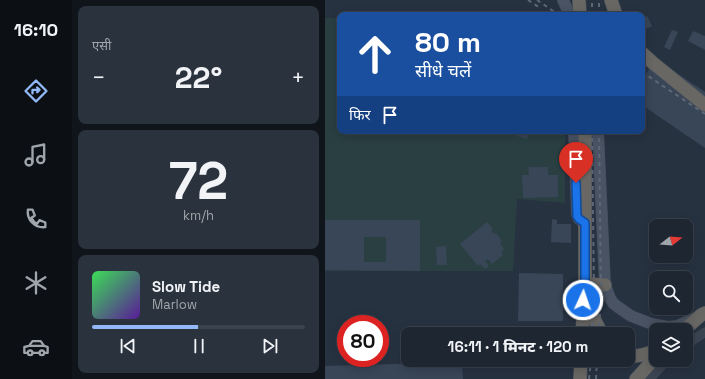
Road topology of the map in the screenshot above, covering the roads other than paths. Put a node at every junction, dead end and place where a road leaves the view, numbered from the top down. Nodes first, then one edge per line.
1 (563, 0) edge
2 (578, 0) edge
3 (568, 12) edge
4 (580, 12) edge
5 (583, 12) edge
6 (647, 65) edge
7 (705, 105) edge
8 (574, 134) edge
9 (585, 134) edge
10 (598, 134) edge
11 (585, 219) junction
12 (585, 284) junction
13 (605, 284) junction
14 (583, 300) junction
15 (703, 314) edge
16 (692, 323) edge
17 (582, 327) edge
18 (598, 327) edge
19 (705, 332) edge
20 (693, 340) edge
21 (649, 353) edge
22 (635, 356) edge
23 (649, 365) edge
24 (581, 367) edge
25 (661, 367) edge
26 (580, 379) edge
27 (636, 379) edge
28 (651, 379) edge

1 - 3 main road
2 - 4 highway, bridge
2 - 5 main road
6 - 7 highway
8 - 11 main road
9 - 11 highway
10 - 13 main road
11 - 12 highway
12 - 13 highway
12 - 14 highway
13 - 15 main road
14 - 17 highway
14 - 18 highway
15 - 16 highway
19 - 20 street
21 - 22 highway
23 - 27 highway
24 - 26 highway
25 - 28 street

